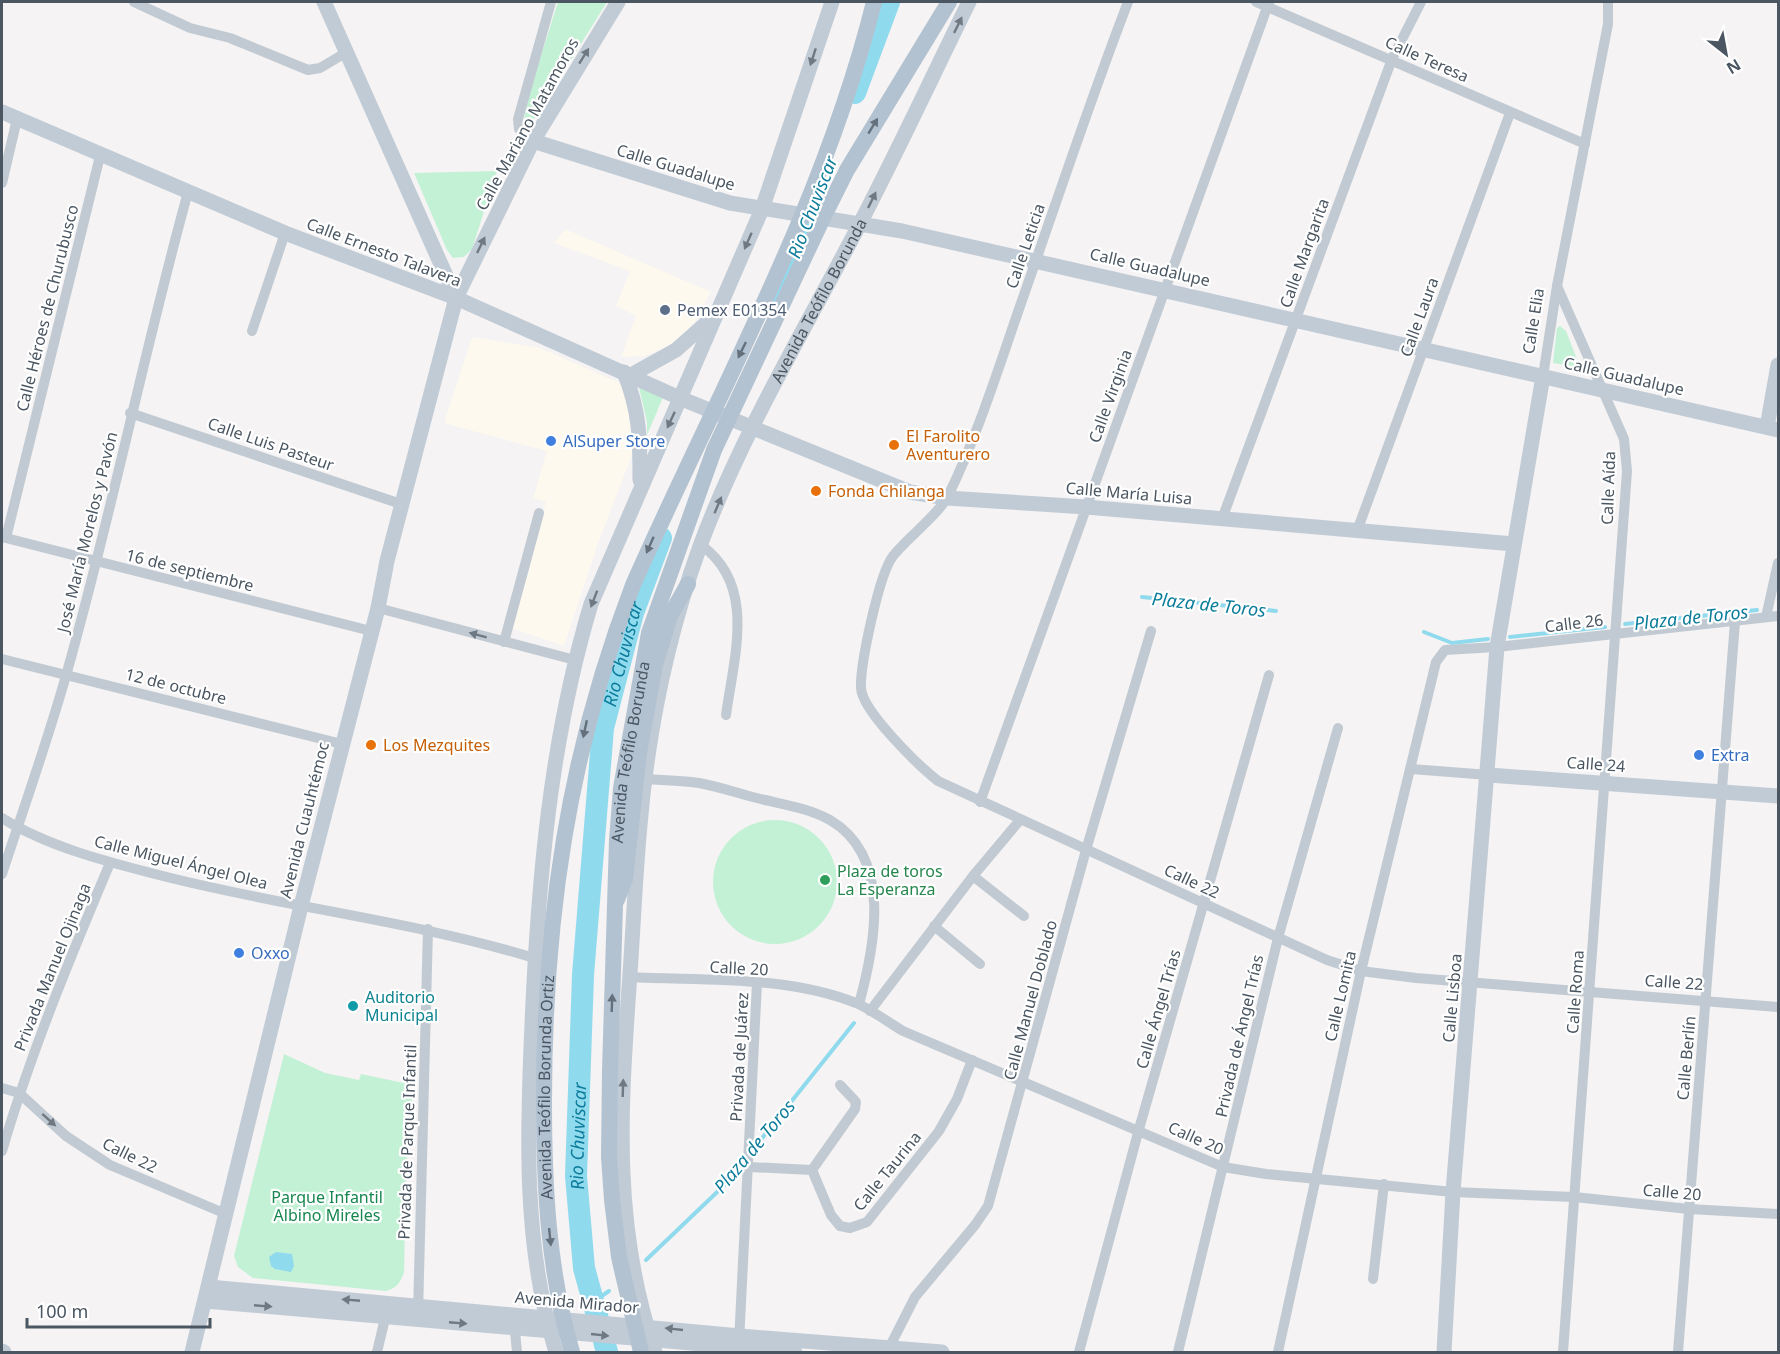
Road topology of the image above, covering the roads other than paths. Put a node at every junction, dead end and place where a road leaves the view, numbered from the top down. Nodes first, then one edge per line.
1 (134, 2) edge
2 (324, 2) edge
3 (551, 2) edge
4 (618, 2) edge
5 (832, 2) edge
6 (874, 2) edge
7 (950, 2) edge
8 (969, 2) edge
9 (1128, 2) edge
10 (1256, 2) edge
11 (1421, 2) edge
12 (1608, 2) edge
13 (1268, 4) edge
14 (346, 52) junction
15 (1392, 59) junction
16 (2, 112) edge
17 (1510, 113) junction
18 (17, 119) junction
19 (533, 141) junction
20 (1585, 144) junction
21 (100, 156) junction
22 (2, 183) edge
23 (188, 192) junction
24 (762, 209) junction
25 (861, 222) junction
26 (285, 233) junction
27 (1036, 260) junction
28 (1557, 286) junction
29 (1165, 289) junction
30 (456, 298) junction
31 (716, 313) junction
32 (1295, 319) junction
33 (252, 331) dead end
34 (1424, 348) junction
35 (1779, 365) edge
36 (628, 374) junction
37 (1543, 376) junction
38 (1603, 389) junction
39 (682, 398) junction
40 (130, 413) junction
41 (752, 428) junction
42 (1773, 429) edge
43 (640, 487) junction
44 (947, 498) junction
45 (401, 504) junction
46 (1086, 507) junction
47 (539, 513) dead end
48 (1222, 519) junction
49 (1357, 531) junction
50 (4, 538) edge
51 (1514, 544) junction
52 (701, 545) junction
53 (97, 562) junction
54 (1779, 563) edge
55 (688, 584) junction
56 (378, 608) junction
57 (1779, 616) edge
58 (1766, 617) junction
59 (1735, 622) junction
60 (371, 631) junction
61 (1151, 631) dead end
62 (1614, 633) junction
63 (504, 642) junction
64 (1497, 647) junction
65 (1445, 650) joint
66 (2, 659) edge
67 (575, 660) junction
68 (67, 674) junction
69 (1269, 675) dead end
70 (726, 715) dead end
71 (1338, 728) dead end
72 (342, 744) junction
73 (1411, 769) junction
74 (1489, 775) junction
75 (644, 779) junction
76 (1606, 783) junction
77 (1723, 792) junction
78 (1779, 796) edge
79 (980, 802) junction
80 (2, 818) edge
81 (1020, 820) junction
82 (17, 828) junction
83 (1086, 850) junction
84 (110, 863) junction
85 (2, 874) edge
86 (973, 876) junction
87 (1204, 903) junction
88 (616, 904) junction
89 (301, 906) junction
90 (1024, 916) dead end
91 (934, 926) junction
92 (428, 929) junction
93 (1278, 938) junction
94 (534, 958) junction
95 (980, 964) dead end
96 (1361, 971) junction
97 (630, 977) junction
98 (1471, 981) junction
99 (757, 983) junction
100 (1590, 990) junction
101 (1706, 999) junction
102 (859, 1004) junction
103 (1779, 1007) edge
104 (870, 1011) junction
105 (972, 1060) junction
106 (1023, 1081) junction
107 (840, 1085) dead end
108 (2, 1088) edge
109 (19, 1093) junction
110 (1139, 1129) junction
111 (2, 1151) edge
112 (749, 1167) junction
113 (1223, 1167) junction
114 (812, 1170) junction
115 (1314, 1178) junction
116 (1384, 1184) junction
117 (1453, 1192) junction
118 (1574, 1197) junction
119 (1689, 1209) junction
120 (226, 1214) junction
121 (1779, 1214) edge
122 (1373, 1279) dead end
123 (207, 1294) junction
124 (387, 1310) junction
125 (418, 1313) junction
126 (514, 1322) junction
127 (548, 1325) junction
128 (739, 1342) junction
129 (648, 1343) edge
130 (771, 1347) edge
131 (888, 1351) edge
132 (192, 1353) edge
133 (377, 1353) edge
134 (517, 1353) edge
135 (556, 1353) edge
136 (572, 1353) edge
137 (795, 1353) edge
138 (942, 1353) edge
139 (1079, 1353) edge
140 (1178, 1353) edge
141 (1278, 1353) edge
142 (1444, 1353) edge
143 (1563, 1353) edge
144 (1678, 1353) edge

1 - 14 street
2 - 14 main road
3 - 19 street, Calle Guadalupe
19 -> 4 main road, Calle Mariano Matamoros
5 -> 24 main road
6 -> 136 main road, Avenida Teófilo Borunda Ortiz, bridge
88 -> 7 main road, Avenida Teófilo Borunda, bridge
25 -> 8 main road, Avenida Teófilo Borunda
9 - 27 street, Calle Leticia
10 - 13 street, Calle Teresa
11 - 15 street, Calle Margarita
12 - 20 street, Calle Elia
13 - 15 street, Calle Teresa
13 - 29 street, Calle Virginia
14 - 30 main road
15 - 17 street, Calle Teresa
15 - 32 street, Calle Margarita
16 - 18 main road, Calle Ernesto Talavera
17 - 20 street, Calle Teresa
17 - 34 street, Calle Laura
18 - 21 main road, Calle Ernesto Talavera
18 - 22 street
19 - 24 main road, Calle Guadalupe
30 -> 19 main road, Calle Mariano Matamoros
20 - 28 street, Calle Elia
21 - 23 main road, Calle Ernesto Talavera
21 - 50 street, Calle Héroes de Churubusco
23 - 26 main road, Calle Ernesto Talavera
23 - 40 street, José María Morelos y Pavón
24 - 25 main road, Calle Guadalupe, bridge
24 -> 31 main road
25 - 27 main road, Calle Guadalupe
25 - 41 main road, Avenida Teófilo Borunda
26 - 30 main road, Calle Ernesto Talavera
26 - 33 street
27 - 29 main road, Calle Guadalupe
27 - 44 street, Calle Leticia
28 - 37 street, Calle Elia
28 - 38 street, Calle Aída
29 - 32 main road, Calle Guadalupe
29 - 46 street, Calle Virginia
30 - 36 main road, Calle Ernesto Talavera
30 - 45 main road, Avenida Cuauhtémoc
31 - 36 main road
31 - 39 main road
32 - 34 main road, Calle Guadalupe
32 - 48 street, Calle Margarita
34 - 37 main road, Calle Guadalupe
34 - 49 street, Calle Laura
35 - 42 main road
36 - 39 main road, Calle Ernesto Talavera
36 - 43 main road
37 - 38 main road, Calle Guadalupe
37 - 51 main road, Calle Elia
38 - 42 main road, Calle Guadalupe
38 - 62 street, Calle Aída
39 - 41 main road, Calle Ernesto Talavera, bridge
39 -> 43 main road
40 - 45 street, Calle Luis Pasteur
40 - 53 street, José María Morelos y Pavón
41 - 44 main road, Calle María Luisa
52 -> 41 main road, Avenida Teófilo Borunda
43 -> 67 main road
44 - 46 main road, Calle María Luisa
44 - 79 street, Calle 22
45 - 56 main road, Avenida Cuauhtémoc
46 - 48 main road, Calle María Luisa
46 - 79 street, Calle Virginia
47 - 63 street
48 - 49 main road, Calle María Luisa
49 - 51 main road, Calle María Luisa
50 - 53 street, 16 de septiembre
51 - 64 main road, Calle Elia
52 - 55 main road, Avenida Teófilo Borunda
52 - 70 street
53 - 60 street, 16 de septiembre
53 - 68 street, José María Morelos y Pavón
54 - 58 street
55 - 75 main road, Avenida Teófilo Borunda
55 - 88 main road
56 - 60 main road, Avenida Cuauhtémoc
63 -> 56 street
57 - 58 street, Calle 26
58 - 59 street, Calle 26
59 - 62 street, Calle 26
59 - 77 street, Calle Berlín
60 - 72 main road, Avenida Cuauhtémoc
61 - 83 street, Calle Manuel Doblado
62 - 64 street, Calle 26
62 - 76 street, Calle Roma
63 - 67 street
64 - 65 street, Calle 26
64 - 74 main road, Calle Lisboa
65 - 73 street, Calle Lomita
66 - 68 street, 12 de octubre
67 - 94 main road
68 - 72 street, 12 de octubre
68 - 82 street, José María Morelos y Pavón
69 - 87 street, Calle Ángel Trías
71 - 93 street, Privada de Ángel Trías
72 - 89 main road, Avenida Cuauhtémoc
73 - 74 street, Calle 24
73 - 96 street, Calle Lomita
74 - 76 main road, Calle 24
74 - 98 main road, Calle Lisboa
75 - 97 main road, Avenida Teófilo Borunda
75 - 102 street
76 - 77 main road, Calle 24
76 - 100 street, Calle Roma
77 - 78 main road, Calle 24
77 - 101 street, Calle Berlín
79 - 81 street, Calle 22
80 - 82 street, Calle Miguel Ángel Olea
81 - 83 street, Calle 22
81 - 86 street
82 - 84 street, Calle Miguel Ángel Olea
82 - 85 street, José María Morelos y Pavón
83 - 87 street, Calle 22
83 - 106 street, Calle Manuel Doblado
84 - 89 street, Calle Miguel Ángel Olea
84 - 109 street, Privada Manuel Ojinaga
86 - 90 street
86 - 91 street
87 - 93 street, Calle 22
87 - 110 street, Calle Ángel Trías
129 -> 88 main road, Avenida Teófilo Borunda, bridge
89 - 92 street, Calle Miguel Ángel Olea
89 - 120 main road, Avenida Cuauhtémoc
91 - 95 street
91 - 104 street
92 - 94 street, Calle Miguel Ángel Olea
92 - 125 street, Privada de Parque Infantil
93 - 96 street, Calle 22
93 - 113 street, Privada de Ángel Trías
94 - 127 main road
96 - 98 street, Calle 22
96 - 115 street, Calle Lomita
97 - 99 street, Calle 20
129 -> 97 main road, Avenida Teófilo Borunda
98 - 100 street, Calle 22
98 - 117 main road, Calle Lisboa
99 - 102 street, Calle 20
99 - 112 street, Privada de Juárez
100 - 101 street, Calle 22
100 - 118 street, Calle Roma
101 - 103 street, Calle 22
101 - 119 street, Calle Berlín
102 - 104 street, Calle 20
104 - 105 street, Calle 20
105 - 106 street, Calle 20
105 - 114 street, Calle Taurina
106 - 110 street, Calle 20
106 - 131 street, Calle Manuel Doblado
107 - 114 street
108 - 109 street, Calle 22
109 - 111 street, Privada Manuel Ojinaga
109 -> 120 street, Calle 22
110 - 113 street, Calle 20
110 - 139 street, Calle Ángel Trías
112 - 114 street
112 - 128 street, Privada de Juárez
113 - 115 street, Calle 20
113 - 140 street, Privada de Ángel Trías
115 - 116 street, Calle 20
115 - 141 street, Calle Lomita
116 - 117 street, Calle 20
116 - 122 street
117 - 118 street, Calle 20
117 - 142 main road, Calle Lisboa
118 - 119 street, Calle 20
118 - 143 street, Calle Roma
119 - 121 street, Calle 20
119 - 144 street, Calle Berlín
120 - 123 main road, Avenida Cuauhtémoc
123 - 124 main road, Avenida Mirador
123 - 132 main road, Avenida Cuauhtémoc
124 - 125 main road, Avenida Mirador
124 - 133 street
125 - 126 main road, Avenida Mirador
126 - 127 main road, Avenida Mirador
126 - 134 street
127 - 129 main road, Avenida Mirador
127 - 135 main road
128 - 129 main road, Avenida Mirador
128 - 130 main road, Avenida Mirador
130 - 131 main road, Avenida Mirador
130 - 137 main road, Avenida Mirador
131 - 138 main road, Avenida Mirador

